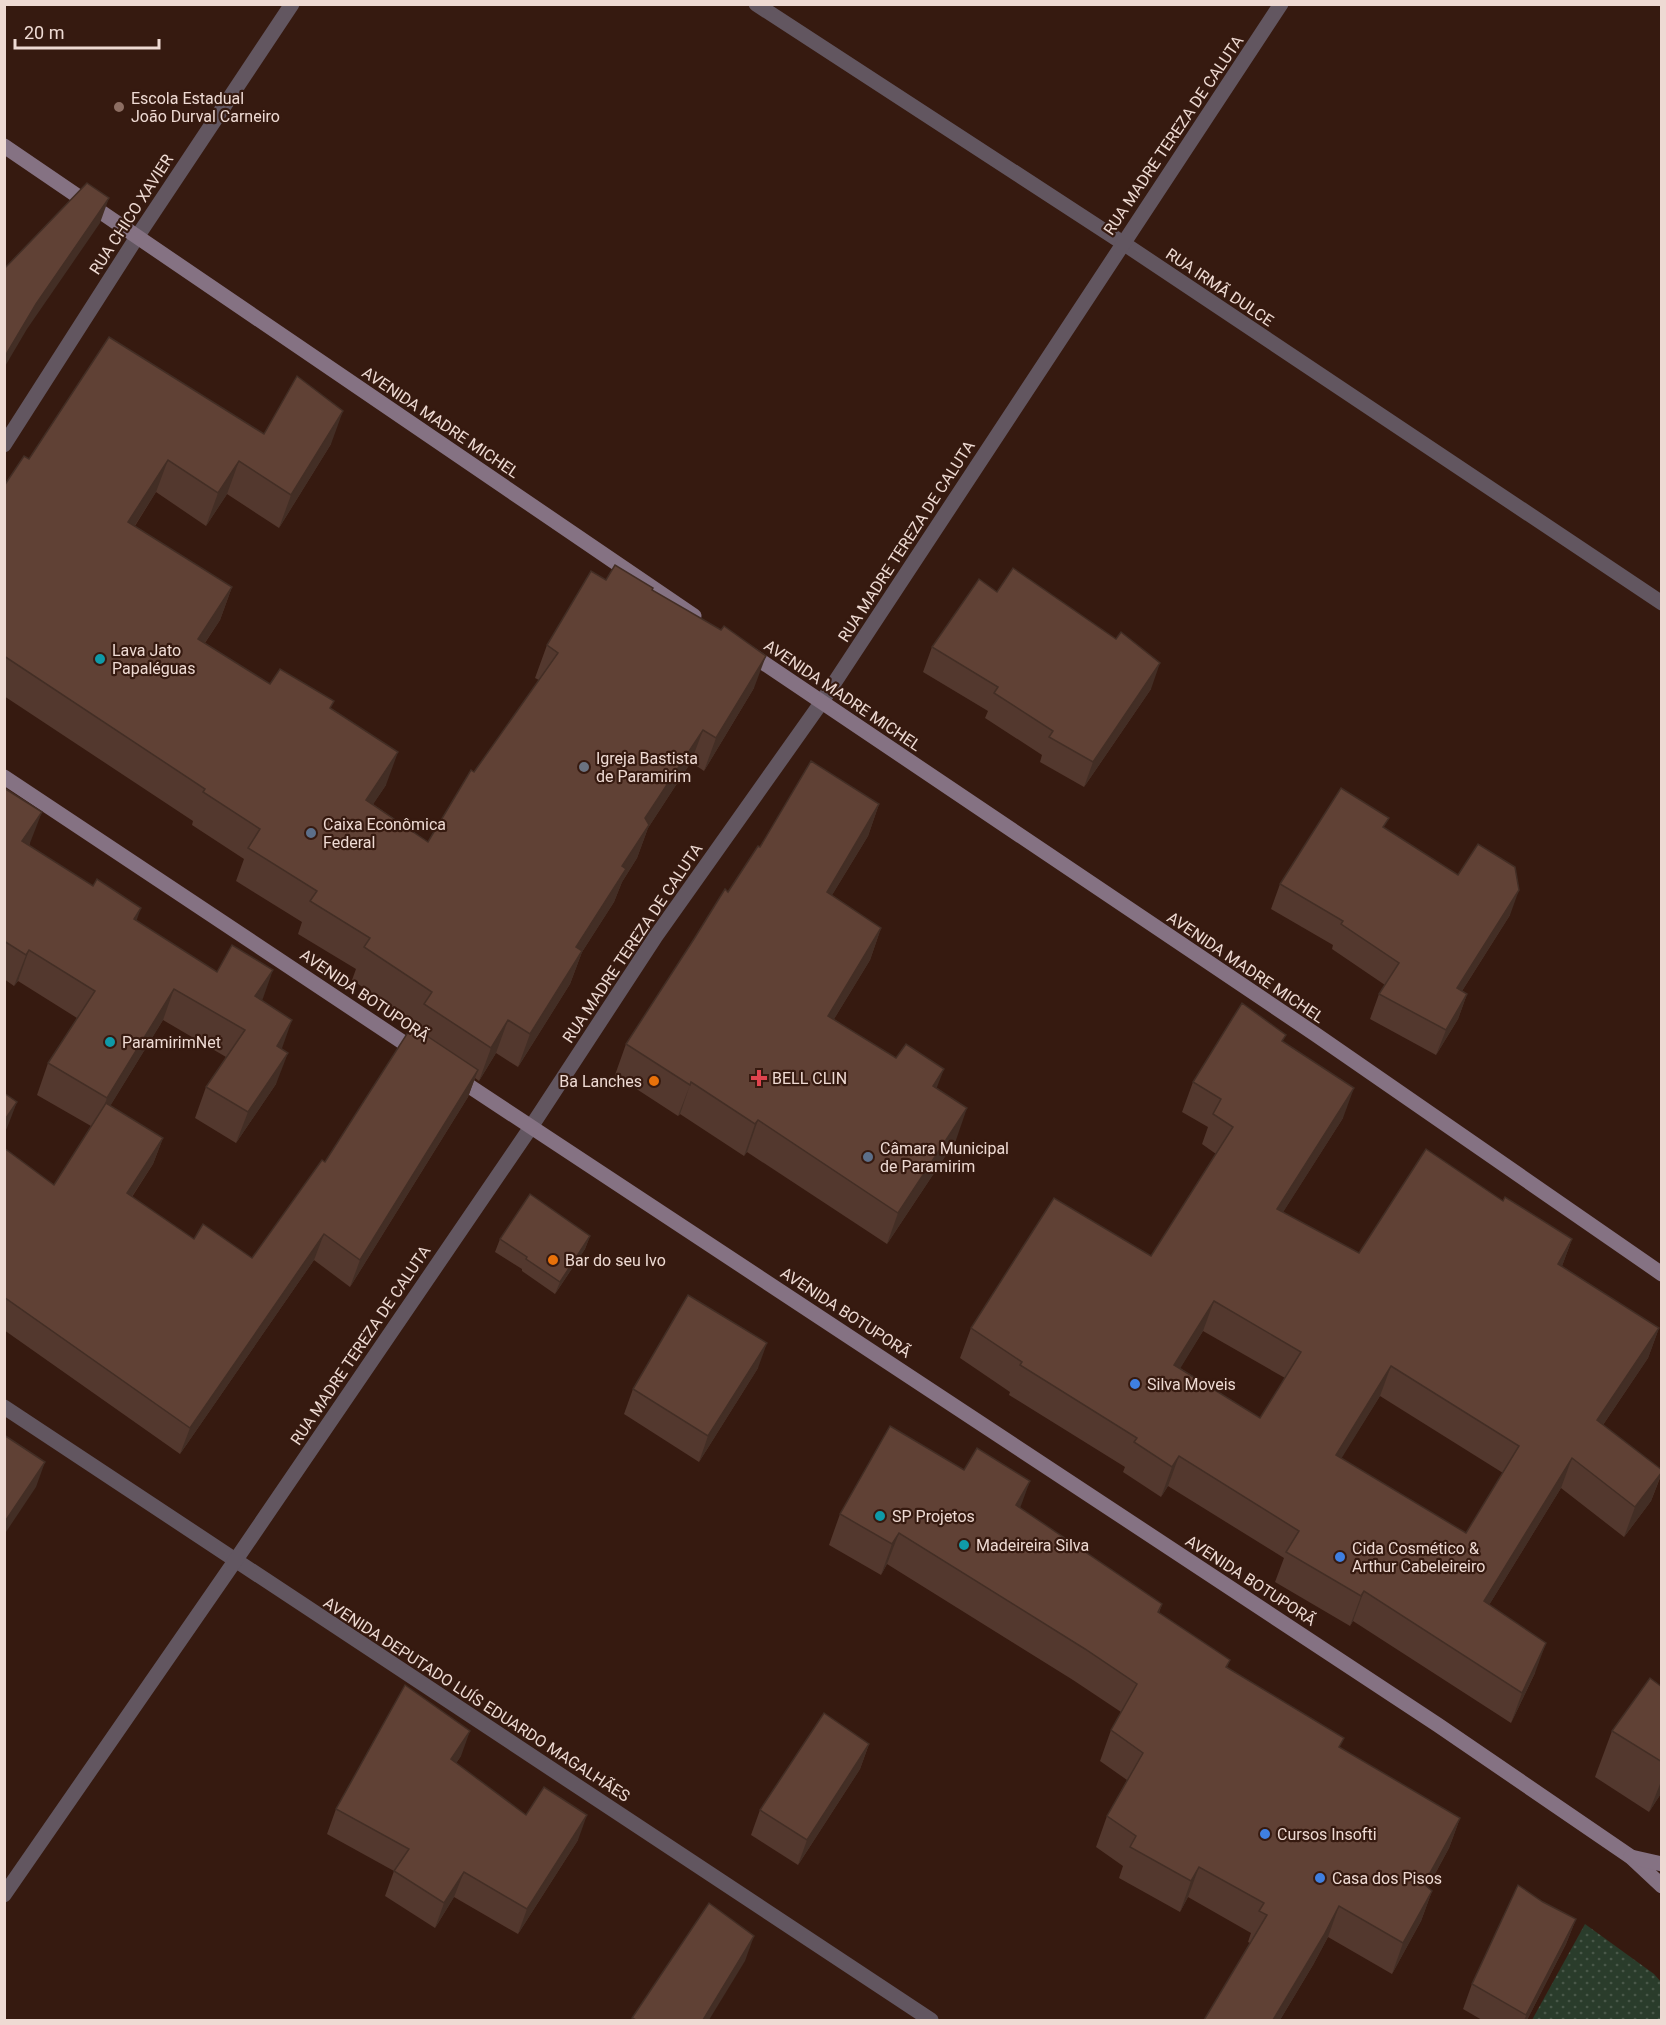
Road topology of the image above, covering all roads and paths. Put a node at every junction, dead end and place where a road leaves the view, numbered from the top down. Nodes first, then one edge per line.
1 (292, 4) edge
2 (756, 4) edge
3 (1281, 4) edge
4 (4, 146) edge
5 (136, 237) junction
6 (1123, 243) junction
7 (4, 445) edge
8 (1662, 603) edge
9 (704, 623) edge
10 (733, 643) edge
11 (821, 702) junction
12 (4, 777) edge
13 (531, 1127) junction
14 (1662, 1274) edge
15 (4, 1407) edge
16 (236, 1561) junction
17 (1631, 1857) junction
18 (1662, 1864) edge
19 (1662, 1886) edge
20 (4, 1895) edge
21 (931, 2020) edge

1 - 5 street, RUA CHICO XAVIER
2 - 6 street, RUA IRMÃ DULCE
3 - 6 street, RUA MADRE TEREZA DE CALUTA
4 - 5 street, AVENIDA MADRE MICHEL
5 - 7 street, RUA CHICO XAVIER
5 - 9 street, AVENIDA MADRE MICHEL
6 - 8 street, RUA IRMÃ DULCE
6 - 11 street, RUA MADRE TEREZA DE CALUTA
10 - 11 street, AVENIDA MADRE MICHEL
11 - 13 street, RUA MADRE TEREZA DE CALUTA
11 - 14 street, AVENIDA MADRE MICHEL
12 - 13 street, AVENIDA BOTUPORÃ
13 - 16 street, RUA MADRE TEREZA DE CALUTA
13 - 17 street, AVENIDA BOTUPORÃ
15 - 16 street, AVENIDA DEPUTADO LUÍS EDUARDO MAGALHÃES
16 - 20 street, RUA MADRE TEREZA DE CALUTA
16 - 21 street, AVENIDA DEPUTADO LUÍS EDUARDO MAGALHÃES
17 - 18 street
17 - 19 street, AVENIDA BOTUPORÃ

